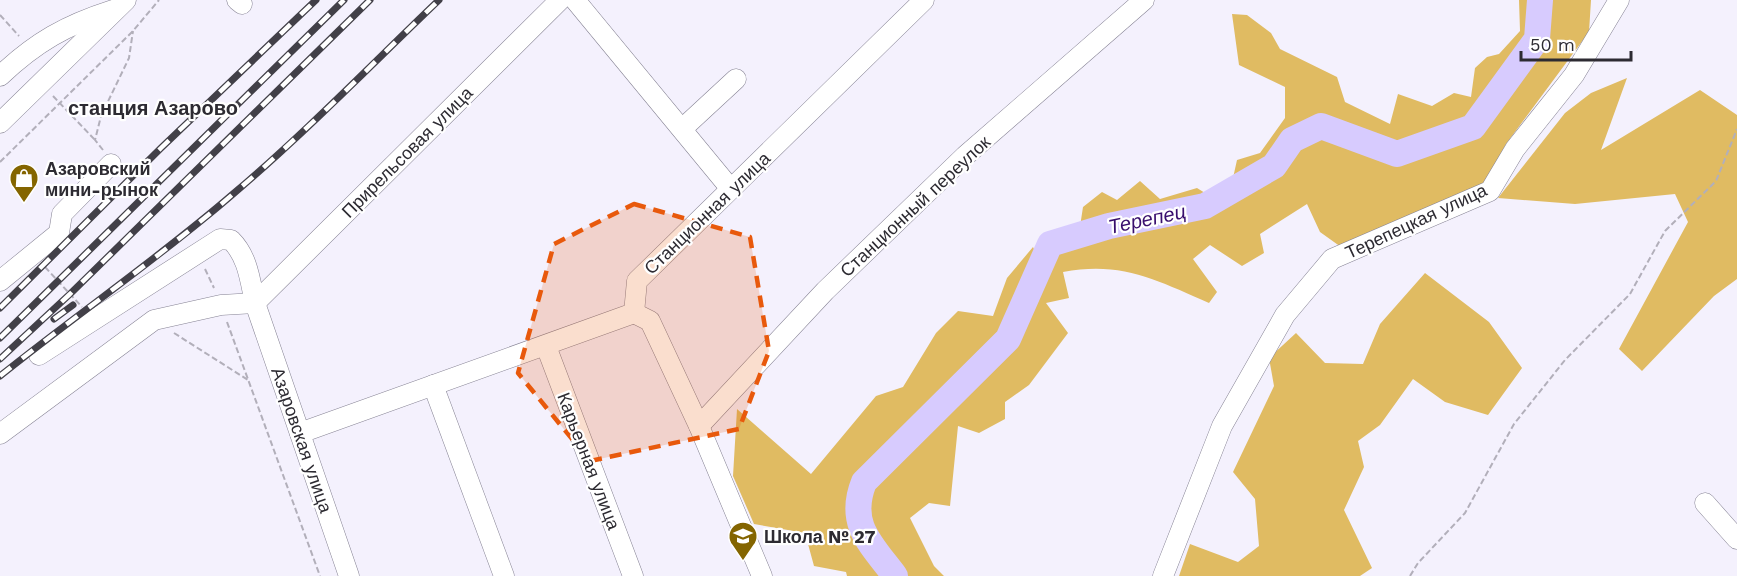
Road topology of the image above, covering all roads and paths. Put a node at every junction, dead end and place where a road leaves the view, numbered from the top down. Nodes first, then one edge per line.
1 (159, 0) edge
2 (560, 0) edge
3 (575, 0) edge
4 (924, 0) edge
5 (1143, 0) edge
6 (1619, 0) edge
7 (122, 4) edge
8 (0, 15) edge
9 (133, 31) junction
10 (19, 36) dead end
11 (0, 76) edge
12 (736, 79) dead end
13 (60, 104) junction
14 (0, 123) edge
15 (682, 129) junction
16 (1737, 129) edge
17 (95, 140) junction
18 (0, 162) edge
19 (111, 164) joint
20 (730, 188) junction
21 (34, 253) junction
22 (204, 268) dead end
23 (0, 281) edge
24 (255, 303) junction
25 (221, 305) junction
26 (634, 313) junction
27 (96, 319) junction
28 (154, 320) junction
29 (546, 346) junction
30 (39, 355) dead end
31 (248, 380) junction
32 (433, 385) junction
33 (699, 426) junction
34 (0, 434) edge
35 (300, 434) junction
36 (1704, 503) dead end
37 (1737, 539) edge
38 (320, 576) edge
39 (349, 576) edge
40 (504, 576) edge
41 (633, 576) edge
42 (762, 576) edge
43 (1163, 576) edge
44 (1410, 576) edge

1 - 9 path
2 - 24 street, Прирельсовая улица
3 - 15 street
4 - 20 street, Станционная улица
5 - 33 street, Станционный переулок
6 - 43 street, Терепецкая улица
7 - 11 street
7 - 14 street
8 - 10 path
9 - 13 path
9 - 17 path
12 - 15 street
13 - 17 path
13 - 18 path
15 - 20 street
16 - 44 path
17 - 19 path
19 - 21 street
20 - 26 street, Станционная улица
21 - 23 street
21 - 27 path
22 - 25 path
24 - 25 street
24 - 27 street, Азаровская улица
24 - 35 street, Азаровская улица
25 - 28 street
25 - 31 path
26 - 29 street
26 - 33 street
27 - 30 street
28 - 31 path
28 - 34 street
29 - 32 street
29 - 41 street, Карьерная улица
31 - 38 path
32 - 35 street
32 - 40 street
33 - 42 street
35 - 39 street, Азаровская улица
36 - 37 street

